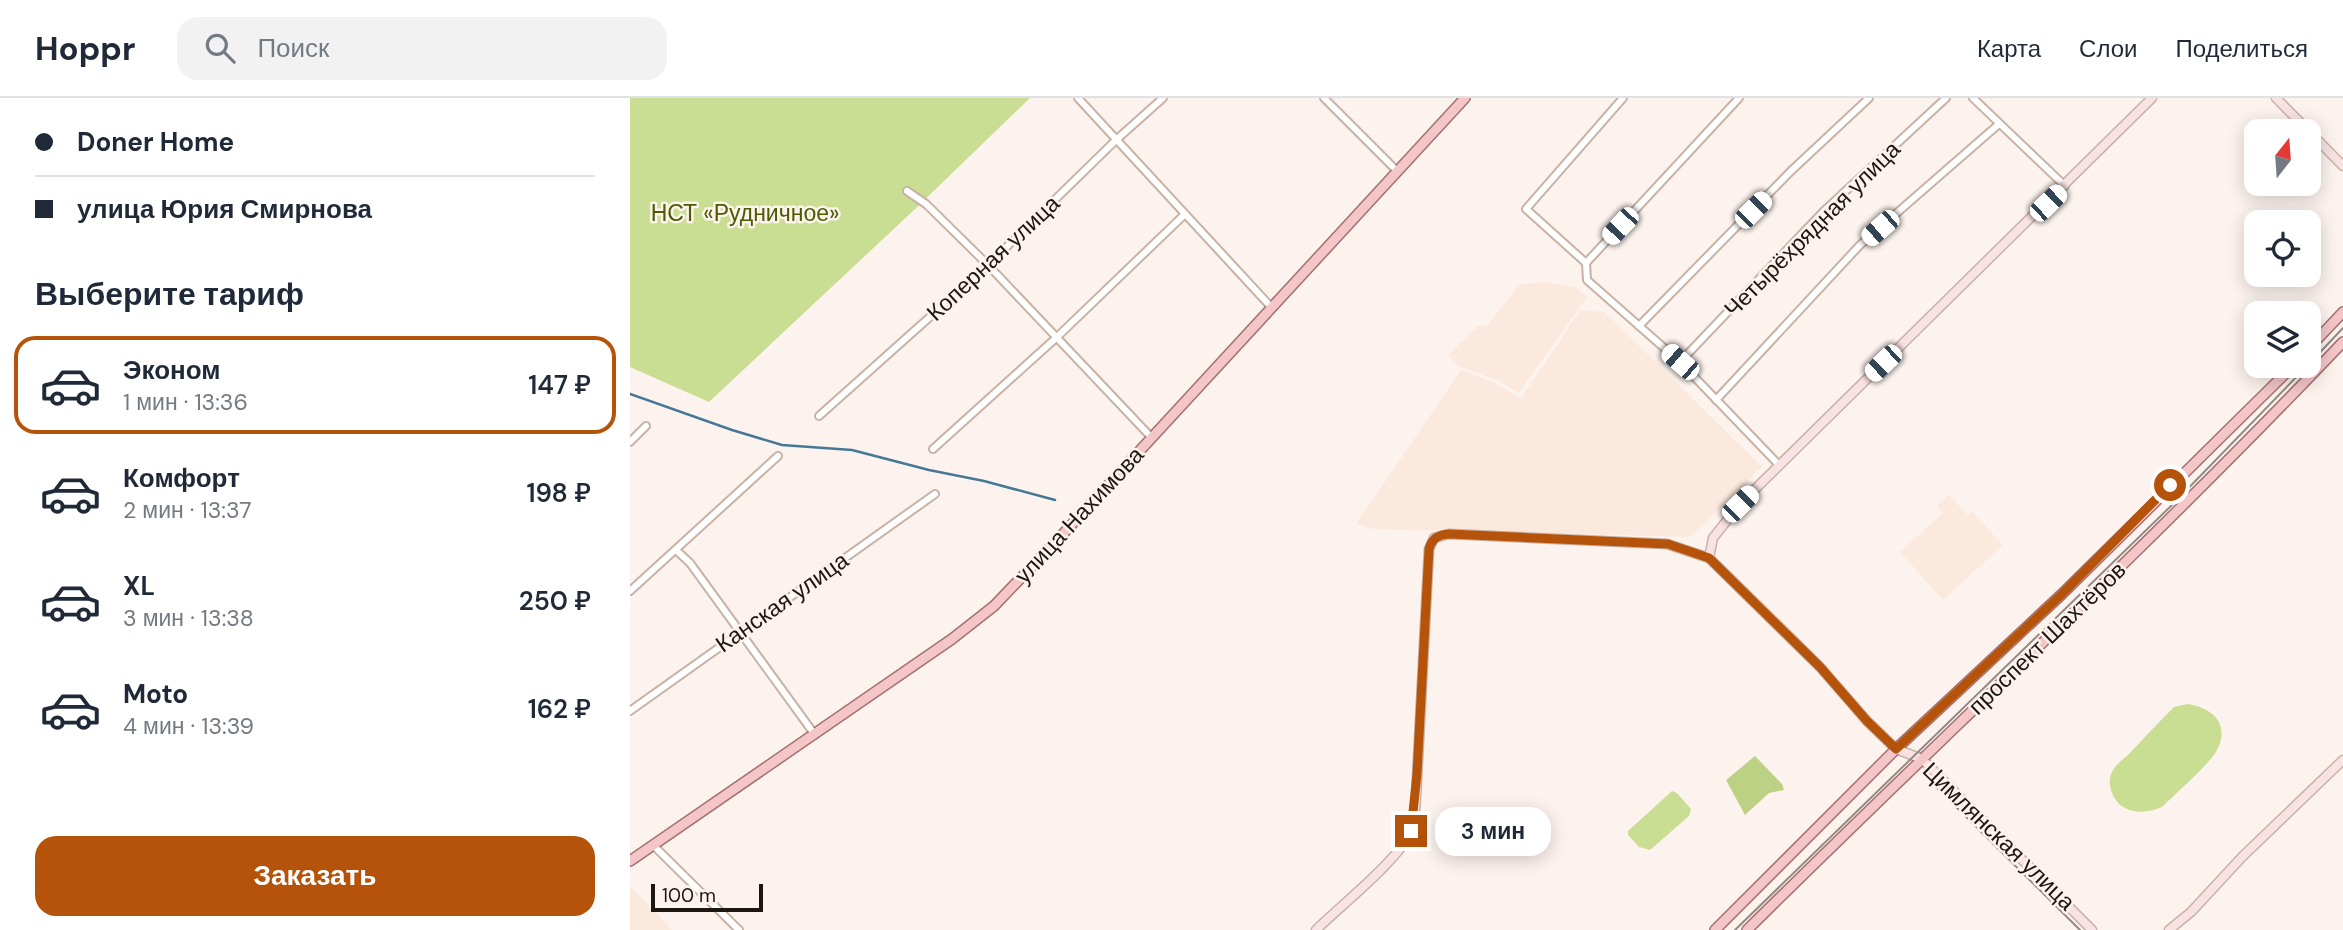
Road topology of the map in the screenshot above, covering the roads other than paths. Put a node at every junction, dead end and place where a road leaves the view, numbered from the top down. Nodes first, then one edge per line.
1 (1078, 98) edge
2 (1163, 98) edge
3 (1324, 98) edge
4 (1465, 98) edge
5 (1623, 98) edge
6 (1739, 98) edge
7 (1869, 98) edge
8 (1946, 98) edge
9 (1973, 98) edge
10 (2152, 98) edge
11 (2276, 98) edge
12 (1999, 124) junction
13 (1116, 140) junction
14 (2343, 166) edge
15 (1397, 171) junction
16 (2065, 186) junction
17 (907, 191) dead end
18 (1184, 215) junction
19 (1586, 263) junction
20 (988, 265) junction
21 (1272, 308) junction
22 (2343, 312) edge
23 (1639, 327) junction
24 (2321, 335) edge
25 (1056, 338) junction
26 (2343, 342) edge
27 (1680, 362) junction
28 (2281, 378) edge
29 (1716, 400) junction
30 (819, 416) dead end
31 (646, 426) dead end
32 (1151, 437) junction
33 (630, 442) edge
34 (933, 449) dead end
35 (778, 456) dead end
36 (1779, 465) junction
37 (935, 494) dead end
38 (676, 550) junction
39 (1709, 558) junction
40 (630, 591) edge
41 (739, 633) junction
42 (630, 711) edge
43 (815, 735) junction
44 (1896, 749) junction
45 (1922, 759) junction
46 (2343, 760) edge
47 (654, 846) junction
48 (630, 861) edge
49 (739, 930) edge
50 (1316, 930) edge
51 (1715, 930) edge
52 (1747, 930) edge
53 (2092, 930) edge
54 (2169, 930) edge

1 - 13 street
2 - 13 street, Коперная улица
3 - 15 street
4 - 15 main road, улица Нахимова
5 - 19 street
6 - 19 street
7 - 23 street
8 - 27 street, Четырёхрядная улица
9 - 12 street
10 - 16 street
11 - 14 street
12 - 16 street
12 - 29 street
13 - 18 street
13 - 20 street, Коперная улица
15 - 21 main road, улица Нахимова
16 - 36 street
17 - 20 street
18 - 21 street
18 - 25 street
19 - 23 street
20 - 25 street
20 - 30 street, Коперная улица
21 - 32 main road, улица Нахимова
22 - 24 main road
23 - 27 street
25 - 32 street
25 - 34 street
26 - 45 main road, проспект Шахтёров
27 - 29 street
28 - 44 main road, проспект Шахтёров
29 - 36 street
31 - 33 street
32 - 43 main road, улица Нахимова
35 - 38 street
36 - 39 street
37 - 41 street, Канская улица
38 - 40 street
38 - 41 street
39 - 44 street, Цимлянская улица
39 - 50 street, Цимлянская улица
41 - 42 street, Канская улица
41 - 43 street
43 - 47 main road, улица Нахимова
44 - 45 street, Цимлянская улица
44 - 51 main road, проспект Шахтёров
45 - 52 main road, проспект Шахтёров
45 - 53 street, Цимлянская улица
46 - 54 street
47 - 48 main road, улица Нахимова
47 - 49 street

